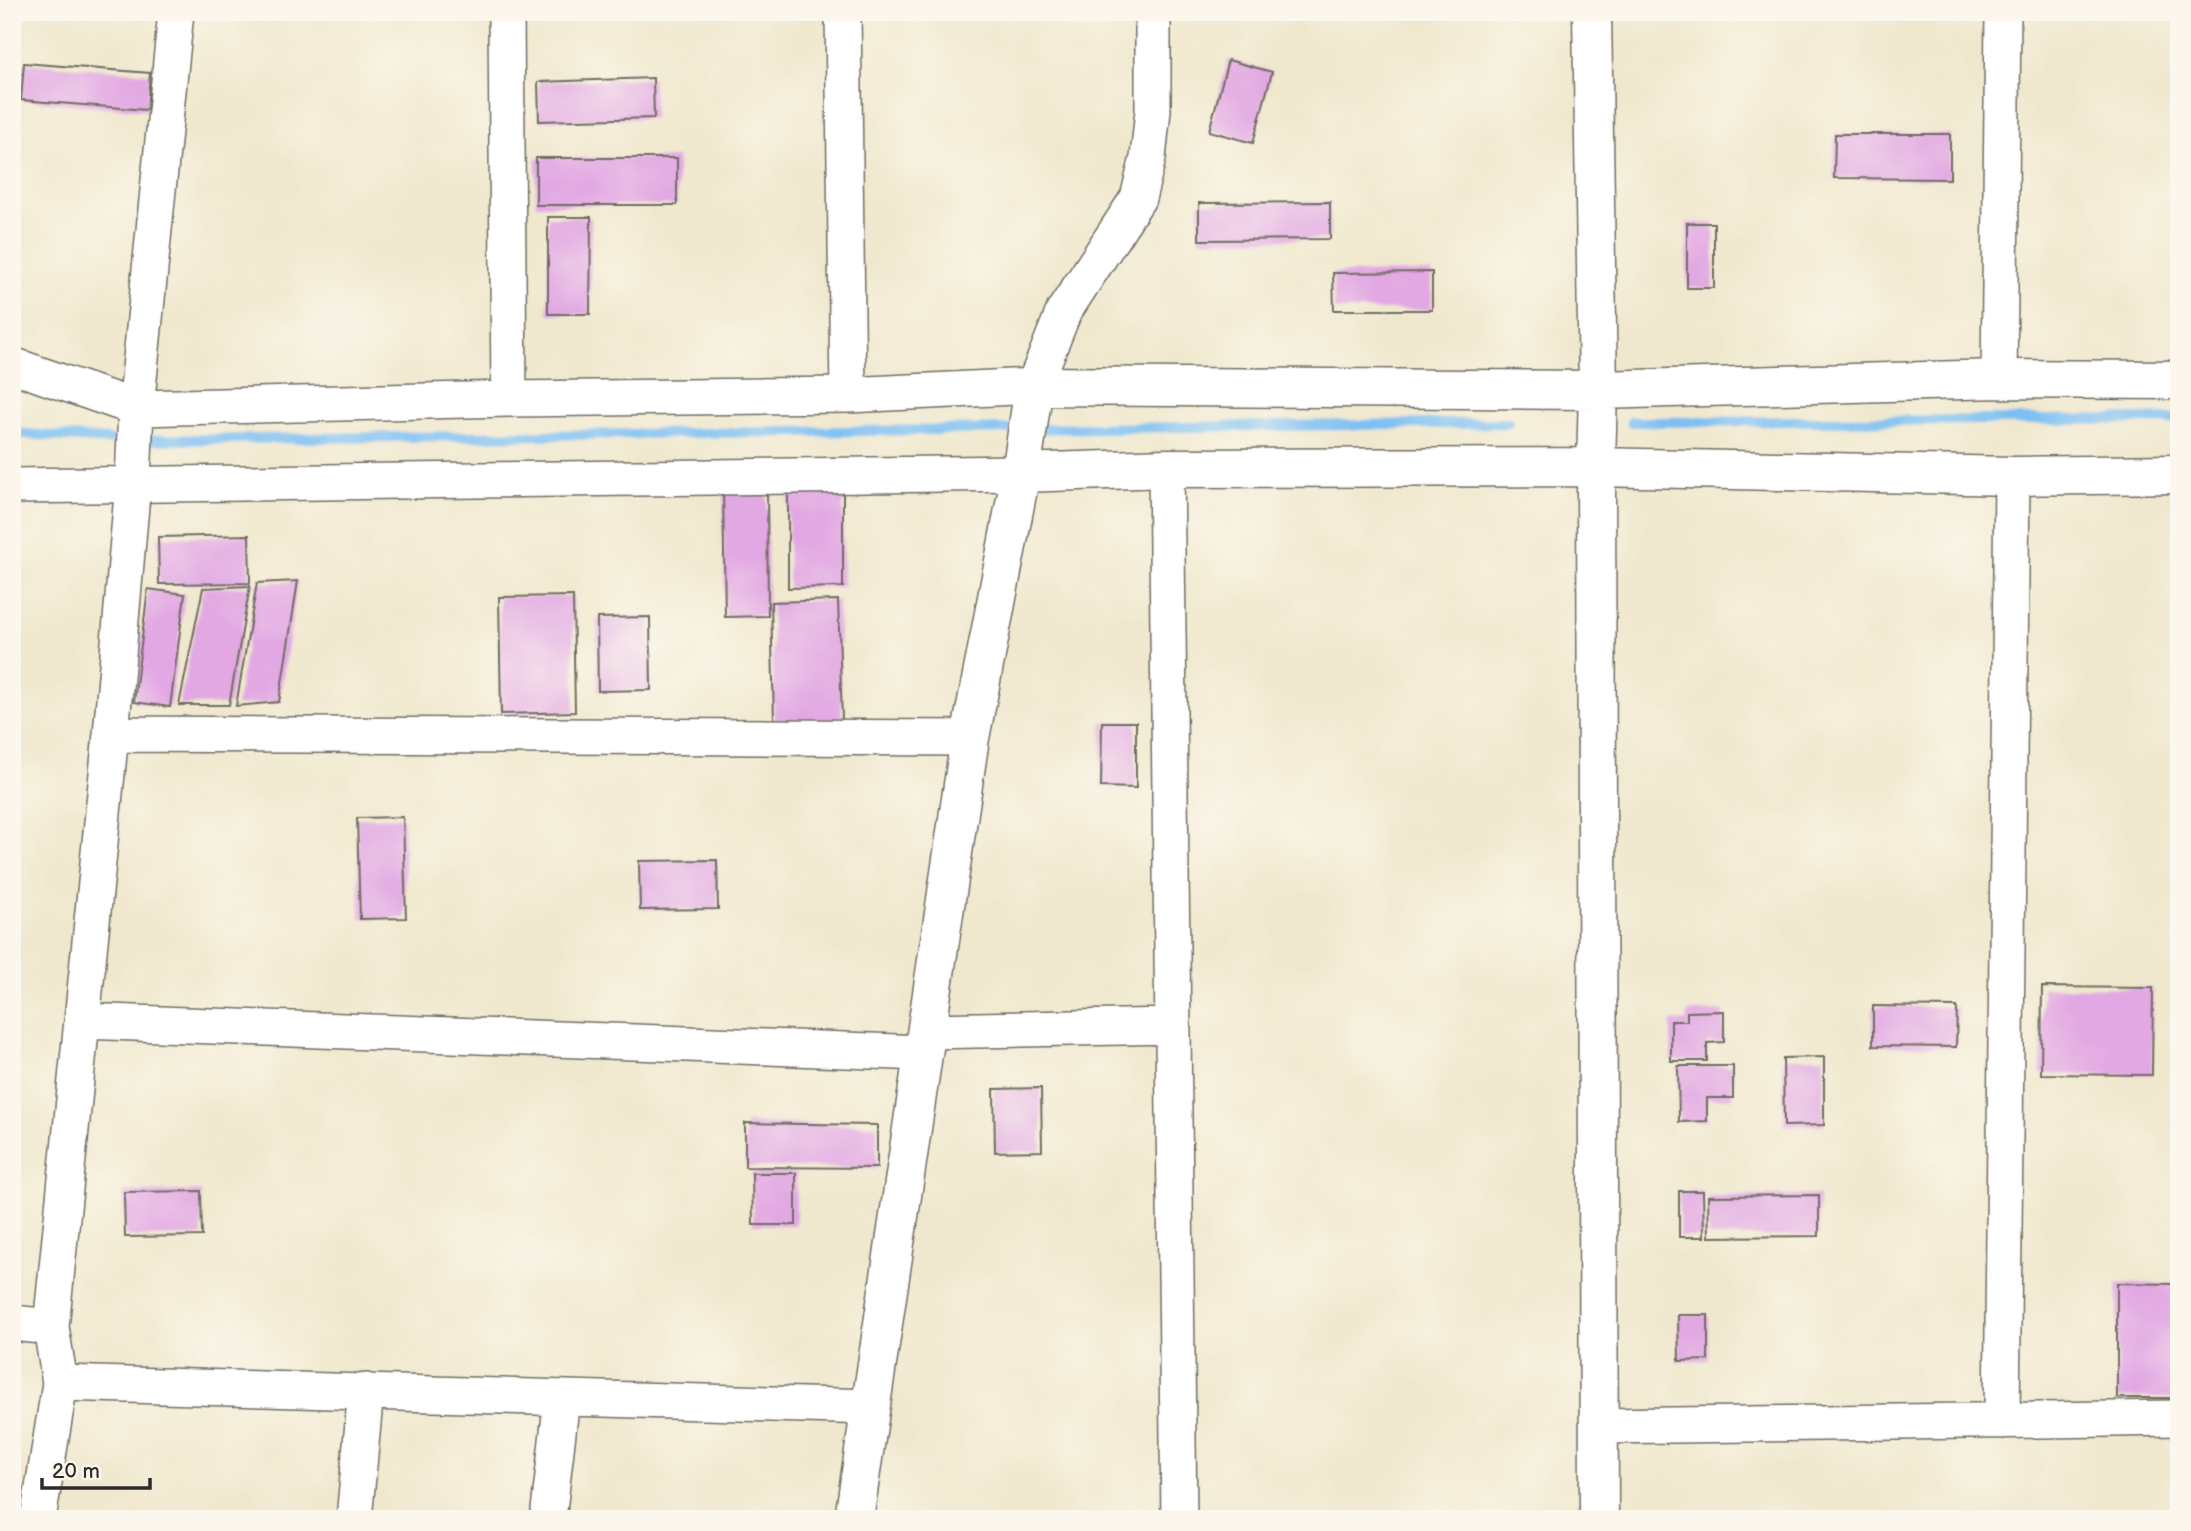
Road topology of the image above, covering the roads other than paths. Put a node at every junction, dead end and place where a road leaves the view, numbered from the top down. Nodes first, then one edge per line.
1 (176, 12) edge
2 (506, 12) edge
3 (843, 12) edge
4 (1153, 12) edge
5 (1592, 12) edge
6 (2003, 12) edge
7 (12, 365) edge
8 (1999, 379) junction
9 (2179, 380) edge
10 (1034, 386) junction
11 (1598, 390) junction
12 (848, 395) junction
13 (509, 399) junction
14 (136, 408) junction
15 (1596, 467) junction
16 (1167, 468) junction
17 (1021, 473) junction
18 (2179, 474) edge
19 (2012, 476) junction
20 (133, 483) junction
21 (12, 486) edge
22 (111, 734) junction
23 (970, 738) junction
24 (83, 1021) junction
25 (1172, 1026) junction
26 (925, 1042) junction
27 (12, 1323) edge
28 (51, 1327) junction
29 (60, 1383) junction
30 (366, 1391) junction
31 (562, 1398) junction
32 (871, 1407) junction
33 (2179, 1418) edge
34 (2002, 1421) junction
35 (1599, 1426) junction
36 (38, 1519) edge
37 (354, 1519) edge
38 (548, 1519) edge
39 (854, 1519) edge
40 (1179, 1519) edge
41 (1599, 1519) edge

1 - 14 street
2 - 13 street
3 - 12 street
4 - 10 street
5 - 11 street
6 - 8 street
7 - 14 street
8 - 9 street
8 - 11 street
10 - 11 street
10 - 12 street
10 - 17 street
11 - 15 street
12 - 13 street
13 - 14 street
14 - 20 street
15 - 16 street
15 - 19 street
15 - 35 street
16 - 17 street
16 - 25 street
17 - 20 street
17 - 23 street
18 - 19 street
19 - 34 street
20 - 21 street
20 - 22 street
22 - 23 street
22 - 24 street
23 - 26 street
24 - 26 street
24 - 28 street
25 - 26 street
25 - 40 street
26 - 32 street
27 - 28 street
28 - 29 street
29 - 30 street
29 - 36 street
30 - 31 street
30 - 37 street
31 - 32 street
31 - 38 street
32 - 39 street
33 - 34 street
34 - 35 street
35 - 41 street

